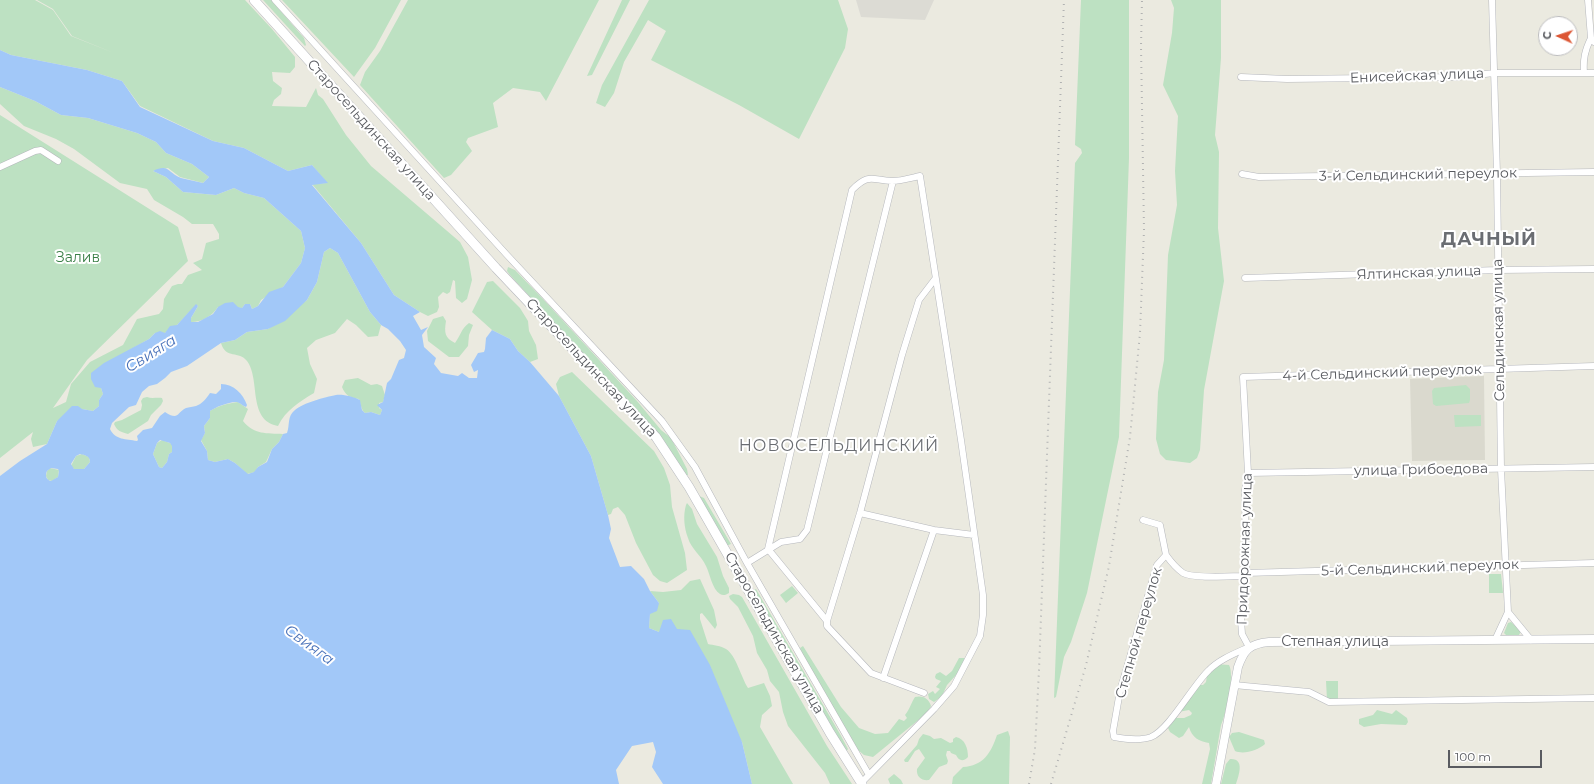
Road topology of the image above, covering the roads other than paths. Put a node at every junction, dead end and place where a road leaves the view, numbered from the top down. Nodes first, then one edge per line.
1 (254, 0) edge
2 (275, 0) edge
3 (1492, 0) edge
4 (1588, 0) edge
5 (1592, 40) edge
6 (1494, 73) junction
7 (1584, 73) junction
8 (1594, 73) edge
9 (1241, 77) dead end
10 (58, 161) dead end
11 (0, 167) edge
12 (1594, 172) edge
13 (1242, 174) dead end
14 (1497, 174) junction
15 (892, 181) junction
16 (1594, 269) edge
17 (1498, 270) junction
18 (1245, 278) dead end
19 (936, 279) junction
20 (1594, 366) edge
21 (1500, 369) junction
22 (1243, 377) joint
23 (1594, 467) edge
24 (1501, 469) junction
25 (1248, 473) junction
26 (702, 480) junction
27 (689, 487) junction
28 (860, 512) junction
29 (1143, 520) dead end
30 (934, 530) junction
31 (974, 535) junction
32 (768, 549) junction
33 (1166, 555) junction
34 (747, 563) junction
35 (1594, 563) edge
36 (1505, 565) junction
37 (1246, 575) junction
38 (1508, 612) junction
39 (827, 620) junction
40 (1594, 639) edge
41 (1495, 640) junction
42 (1531, 640) junction
43 (1249, 647) junction
44 (883, 678) junction
45 (1234, 685) junction
46 (924, 693) dead end
47 (1594, 698) edge
48 (1114, 737) joint
49 (868, 775) junction
50 (862, 783) edge
51 (1216, 784) edge

1 - 27 main road, Старосельдинская улица
2 - 26 street
3 - 6 street, Сельдинская улица
4 - 5 street
5 - 7 street
6 - 7 street, Енисейская улица
6 - 9 street, Енисейская улица
6 - 14 street, Сельдинская улица
7 - 8 street, Енисейская улица
10 - 11 street
12 - 14 street, 3-й Сельдинский переулок
13 - 14 street, 3-й Сельдинский переулок
14 - 17 street, Сельдинская улица
15 - 19 street
15 - 32 street
15 - 32 street
16 - 17 street, Ялтинская улица
17 - 18 street, Ялтинская улица
17 - 21 street, Сельдинская улица
19 - 28 street
19 - 31 street
20 - 21 street, 4-й Сельдинский переулок
21 - 22 street, 4-й Сельдинский переулок
21 - 24 street, Сельдинская улица
22 - 25 street, Придорожная улица
23 - 24 street, улица Грибоедова
24 - 25 street, улица Грибоедова
24 - 36 street, Сельдинская улица
25 - 37 street, Придорожная улица
26 - 27 street
26 - 34 street
27 - 50 main road, Старосельдинская улица
28 - 30 street
28 - 39 street
29 - 33 street, Степной переулок
30 - 31 street
30 - 44 street
31 - 49 street
32 - 34 street
32 - 39 street
33 - 37 street, 5-й Сельдинский переулок
33 - 48 street, Степной переулок
34 - 49 street
35 - 36 street, 5-й Сельдинский переулок
36 - 37 street, 5-й Сельдинский переулок
36 - 38 street, Сельдинская улица
37 - 43 street, Придорожная улица
38 - 41 street, Сельдинская улица
38 - 42 street
39 - 44 street
40 - 42 street, Степная улица
41 - 42 street, Степная улица
41 - 43 street, Степная улица
43 - 45 street
43 - 48 street, Степная улица
44 - 46 street
45 - 47 street
45 - 51 street
49 - 50 street

